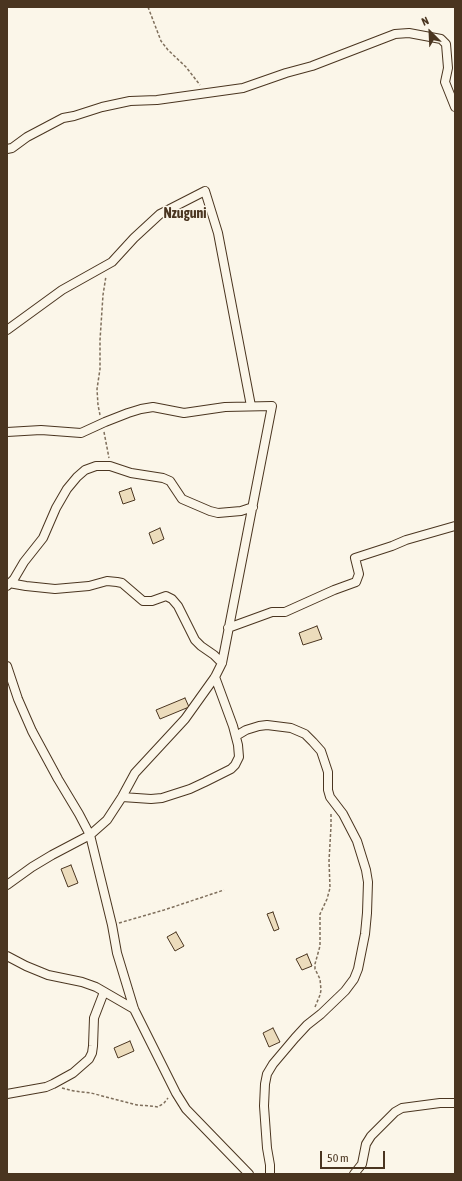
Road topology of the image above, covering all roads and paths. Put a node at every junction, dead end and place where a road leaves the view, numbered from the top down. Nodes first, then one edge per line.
1 (148, 7) edge
2 (206, 93) junction
3 (455, 107) edge
4 (7, 149) edge
5 (108, 265) junction
6 (7, 330) edge
7 (251, 406) junction
8 (102, 423) junction
9 (7, 432) edge
10 (110, 466) junction
11 (253, 507) junction
12 (455, 526) edge
13 (8, 584) edge
14 (228, 628) junction
15 (222, 663) junction
16 (7, 666) edge
17 (215, 677) junction
18 (236, 736) junction
19 (122, 797) junction
20 (331, 811) dead end
21 (90, 835) junction
22 (7, 885) edge
23 (224, 890) dead end
24 (112, 925) junction
25 (7, 956) edge
26 (104, 992) junction
27 (315, 1007) dead end
28 (134, 1009) junction
29 (53, 1084) junction
30 (173, 1087) junction
31 (7, 1094) edge
32 (455, 1103) edge
33 (249, 1174) edge
34 (270, 1174) edge
35 (354, 1174) edge

1 - 2 path
2 - 3 street
2 - 4 street
5 - 6 street
5 - 7 street
5 - 8 path
7 - 8 street
7 - 11 street
8 - 9 street
8 - 10 path
10 - 11 street
10 - 13 street
11 - 14 street
12 - 14 street
13 - 15 street
14 - 15 street
15 - 17 street
16 - 21 street
17 - 18 street
17 - 19 street
18 - 19 street
18 - 34 street
19 - 21 street
20 - 27 path
21 - 22 street
21 - 24 street
23 - 24 path
24 - 28 street
25 - 26 street
26 - 28 street
26 - 29 street
28 - 30 street
29 - 30 path
29 - 31 street
30 - 33 street
32 - 35 street

